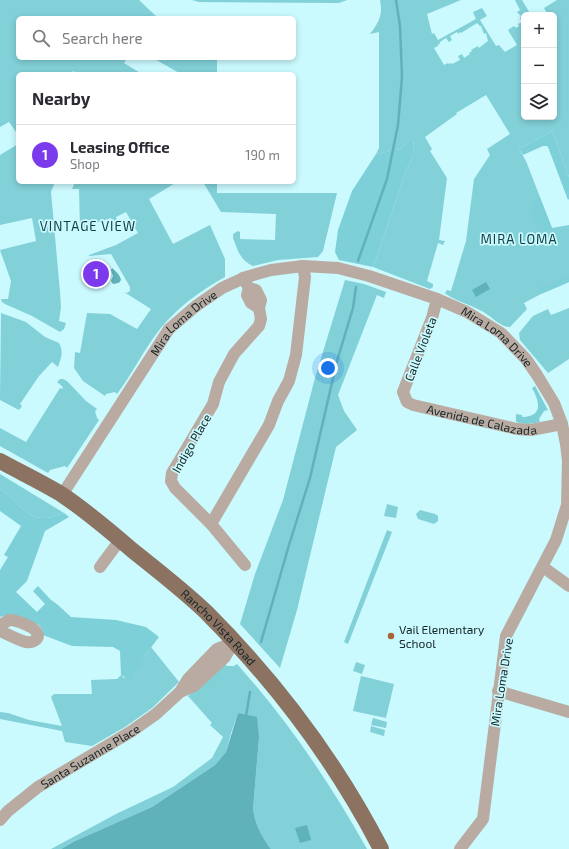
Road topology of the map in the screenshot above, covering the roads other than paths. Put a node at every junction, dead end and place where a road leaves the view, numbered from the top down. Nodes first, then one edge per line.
1 (303, 266) junction
2 (246, 283) junction
3 (437, 299) junction
4 (404, 398) joint
5 (562, 424) junction
6 (0, 461) edge
7 (62, 495) junction
8 (211, 524) junction
9 (120, 540) junction
10 (246, 565) dead end
11 (543, 566) junction
12 (100, 567) dead end
13 (569, 586) edge
14 (0, 627) edge
15 (0, 631) edge
16 (234, 642) junction
17 (498, 691) junction
18 (569, 712) edge
19 (2, 812) edge
20 (381, 849) edge
21 (460, 849) edge

1 - 2 street, Mira Loma Drive
1 - 3 street, Mira Loma Drive
1 - 8 street
2 - 7 street, Mira Loma Drive
2 - 8 street, Indigo Place
3 - 4 street, Calle Violeta
3 - 5 street, Mira Loma Drive
4 - 5 street, Avenida de Calazada
5 - 11 street, Mira Loma Drive
6 - 7 main road, Rancho Vista Road
7 - 9 main road, Rancho Vista Road
8 - 10 street, Indigo Place
9 - 12 street
9 - 16 main road, Rancho Vista Road
11 - 13 street
11 - 17 street, Mira Loma Drive
14 - 15 street
16 - 19 street, Santa Suzanne Place
16 - 20 main road, Rancho Vista Road
17 - 18 street
17 - 21 street, Mira Loma Drive

